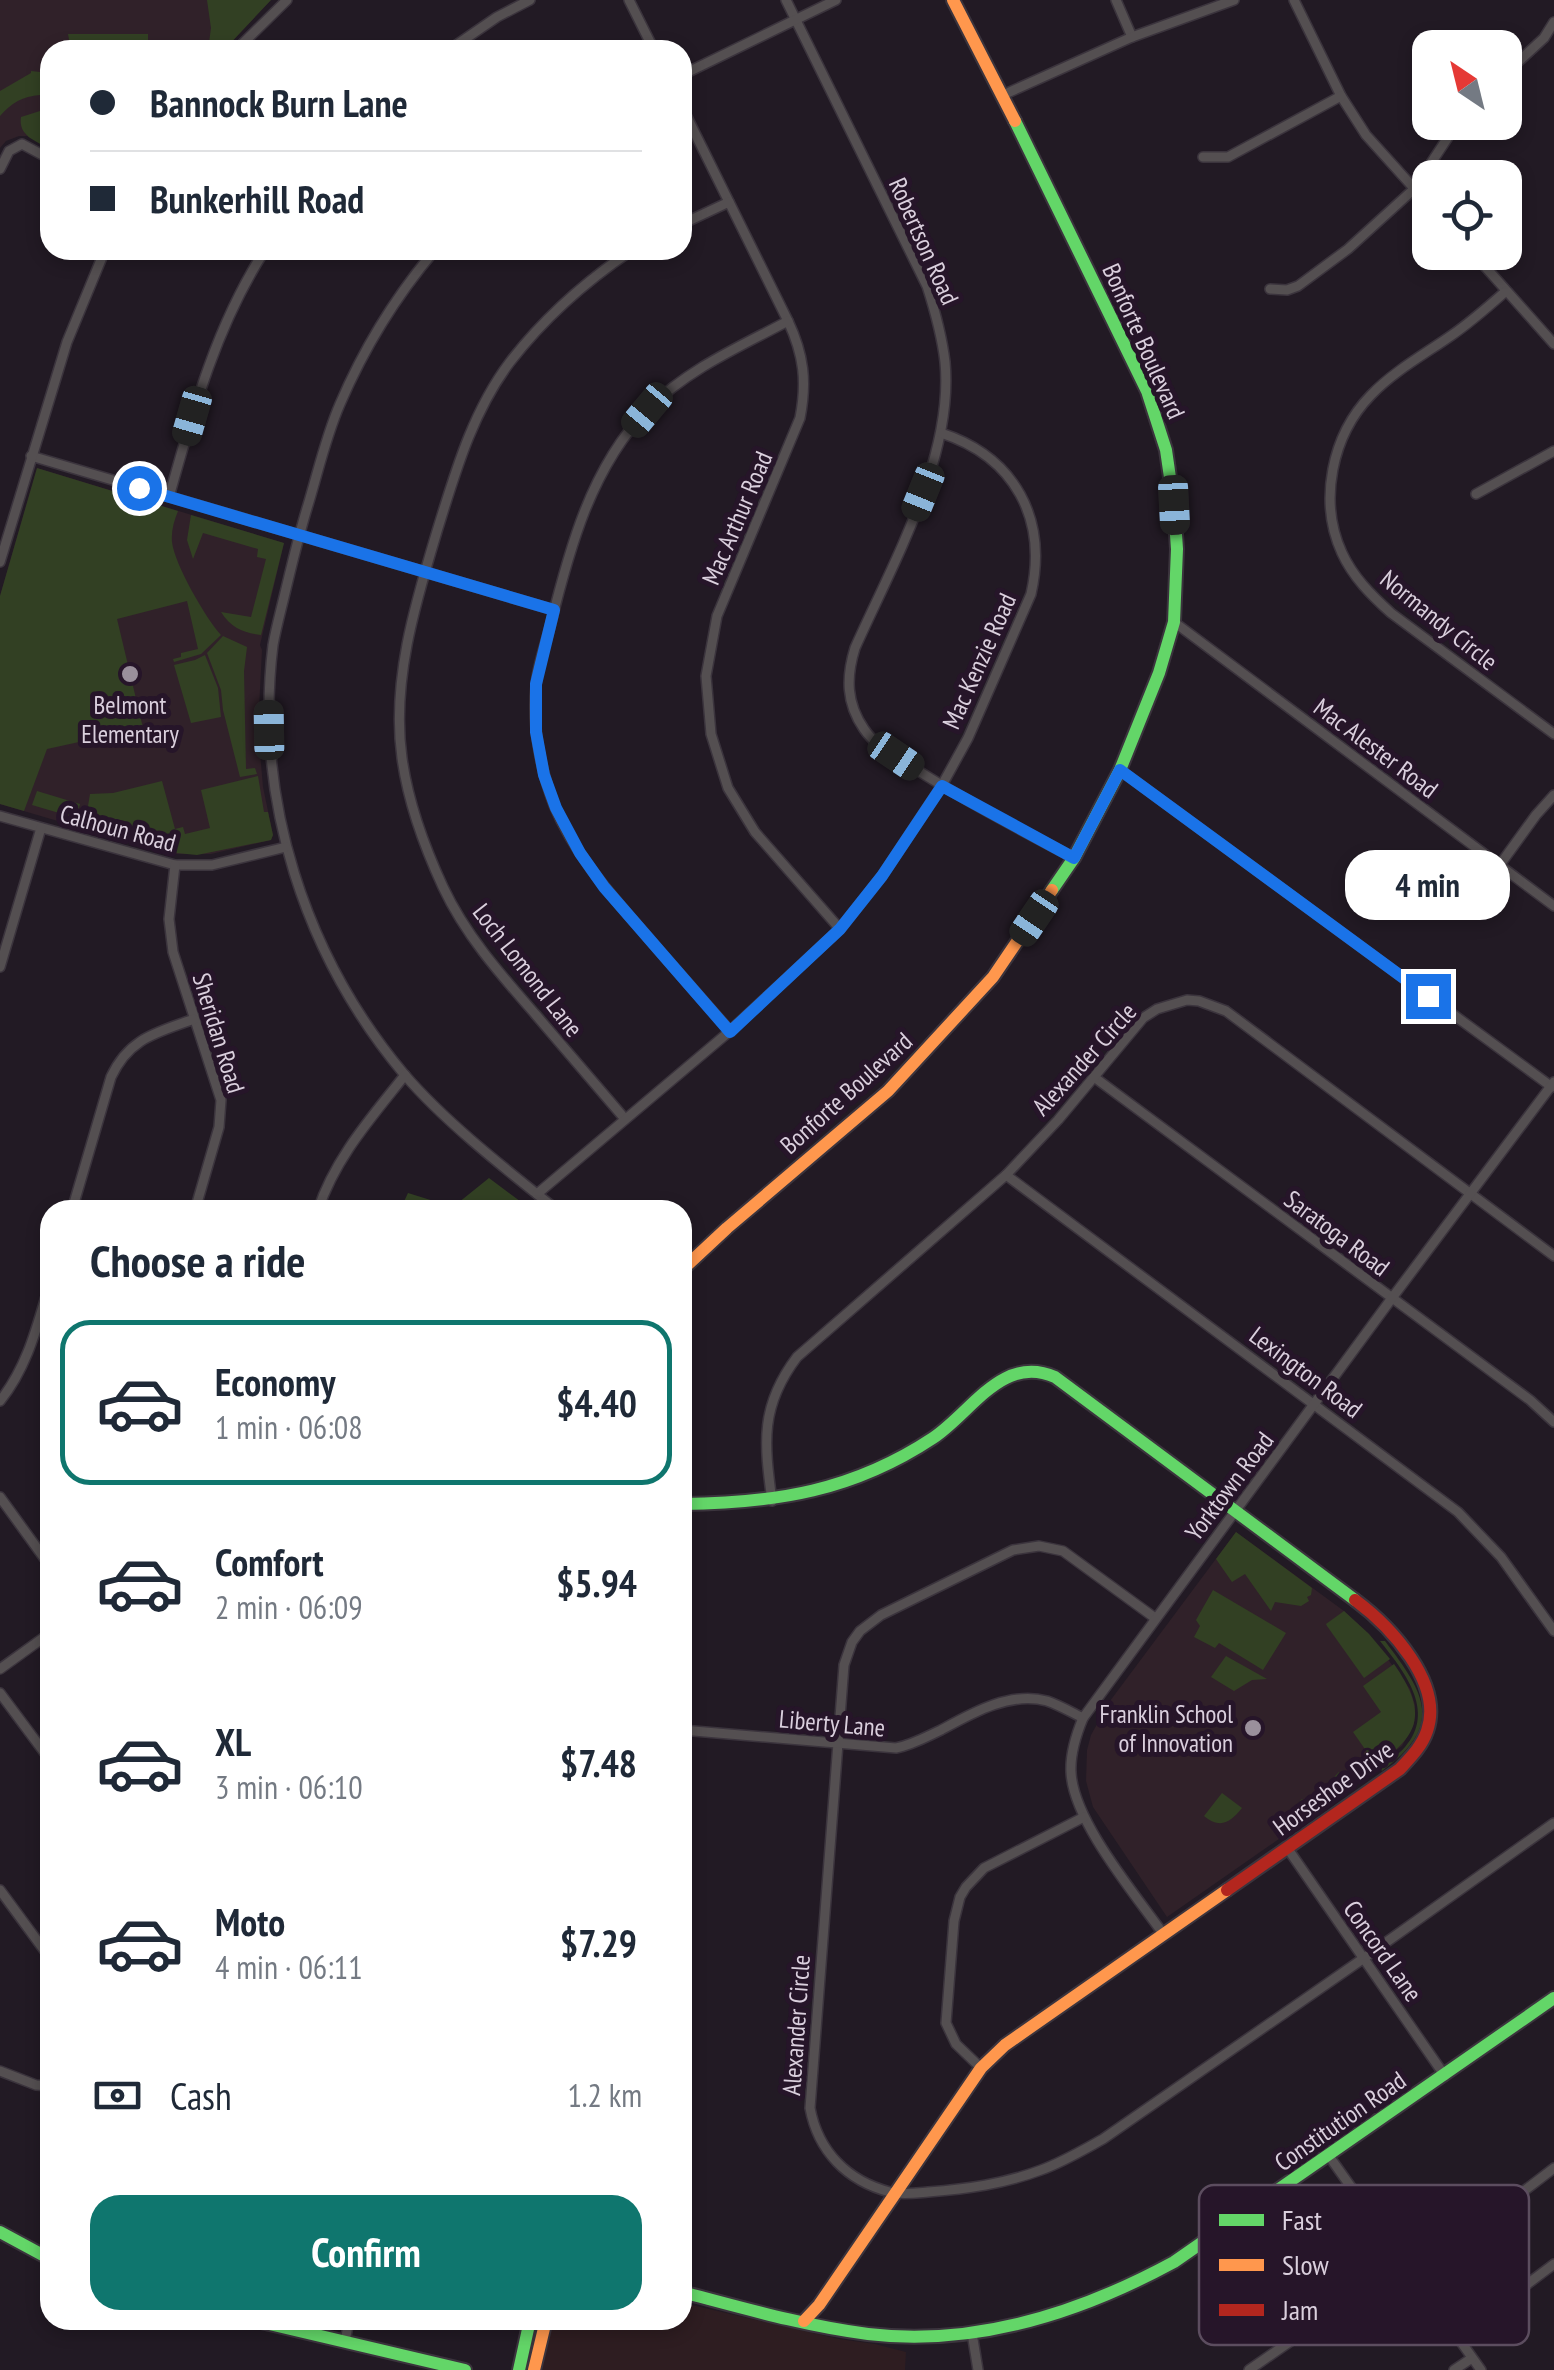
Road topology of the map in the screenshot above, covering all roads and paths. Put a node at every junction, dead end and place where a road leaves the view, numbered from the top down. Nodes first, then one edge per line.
1 (287, 0) edge
2 (530, 0) edge
3 (629, 0) edge
4 (786, 0) edge
5 (836, 0) edge
6 (953, 0) edge
7 (1116, 0) edge
8 (1234, 0) edge
9 (1294, 0) edge
10 (796, 20) junction
11 (1554, 22) edge
12 (1132, 37) junction
13 (246, 40) edge
14 (464, 40) edge
15 (649, 40) edge
16 (1522, 58) edge
17 (692, 70) edge
18 (1003, 95) junction
19 (1341, 96) junction
20 (692, 128) edge
21 (40, 154) edge
22 (1203, 158) dead end
23 (0, 169) edge
24 (1412, 186) edge
25 (1412, 190) edge
26 (729, 202) junction
27 (692, 219) edge
28 (102, 260) edge
29 (260, 260) edge
30 (426, 260) edge
31 (617, 260) edge
32 (1488, 270) edge
33 (1270, 288) dead end
34 (1506, 291) junction
35 (788, 321) junction
36 (1554, 344) edge
37 (941, 433) junction
38 (1554, 451) edge
39 (31, 456) junction
40 (1476, 494) dead end
41 (169, 497) junction
42 (299, 534) junction
43 (0, 562) edge
44 (424, 572) junction
45 (554, 610) junction
46 (1174, 622) junction
47 (1554, 734) edge
48 (1120, 770) junction
49 (942, 786) junction
50 (1554, 795) edge
51 (0, 816) edge
52 (42, 828) junction
53 (286, 847) junction
54 (1074, 858) junction
55 (175, 865) junction
56 (1498, 866) junction
57 (1554, 906) edge
58 (840, 929) junction
59 (0, 968) edge
60 (194, 1020) junction
61 (730, 1032) junction
62 (405, 1075) junction
63 (1094, 1078) junction
64 (1553, 1086) edge
65 (625, 1118) junction
66 (1006, 1175) junction
67 (537, 1194) junction
68 (1469, 1194) junction
69 (75, 1200) edge
70 (198, 1200) edge
71 (321, 1200) edge
72 (544, 1200) edge
73 (1554, 1256) edge
74 (692, 1261) edge
75 (1392, 1298) junction
76 (40, 1316) edge
77 (0, 1401) edge
78 (1315, 1404) junction
79 (1554, 1422) edge
80 (0, 1497) edge
81 (772, 1501) junction
82 (692, 1504) edge
83 (1236, 1512) junction
84 (40, 1552) edge
85 (1155, 1618) junction
86 (1554, 1632) edge
87 (40, 1640) edge
88 (0, 1669) edge
89 (0, 1693) edge
90 (1083, 1718) junction
91 (692, 1731) edge
92 (838, 1743) junction
93 (40, 1747) edge
94 (1084, 1817) junction
95 (1554, 1823) edge
96 (1288, 1849) junction
97 (0, 1890) edge
98 (1164, 1935) junction
99 (40, 1944) edge
100 (1364, 1958) junction
101 (1554, 1998) edge
102 (981, 2068) junction
103 (0, 2070) edge
104 (1446, 2076) junction
105 (40, 2085) edge
106 (1329, 2156) junction
107 (1554, 2168) edge
108 (1287, 2185) edge
109 (1350, 2185) edge
110 (1529, 2187) edge
111 (894, 2194) junction
112 (0, 2232) edge
113 (1199, 2245) edge
114 (40, 2254) edge
115 (1554, 2264) edge
116 (1529, 2283) edge
117 (692, 2294) edge
118 (804, 2321) junction
119 (295, 2330) edge
120 (347, 2330) edge
121 (528, 2330) edge
122 (544, 2330) edge
123 (972, 2333) junction
124 (345, 2342) junction
125 (1285, 2345) edge
126 (1463, 2345) edge
127 (1472, 2358) junction
128 (466, 2370) edge
129 (520, 2370) edge
130 (534, 2370) edge
131 (978, 2370) edge
132 (1249, 2370) edge
133 (1454, 2370) edge
134 (1480, 2370) edge

1 - 13 street
2 - 14 street
3 - 15 street
4 - 10 street, Robertson Road
5 - 10 street
6 - 18 street, Bonforte Boulevard
7 - 12 street
8 - 12 street
9 - 19 street
10 - 17 street
10 - 37 street, Robertson Road
11 - 16 street
12 - 18 street
18 - 46 street, Bonforte Boulevard
19 - 22 street
19 - 24 street
20 - 26 street, Mac Arthur Road
21 - 23 street
25 - 33 street
26 - 27 street
26 - 35 street, Mac Arthur Road
28 - 39 street
29 - 41 street
30 - 42 street
31 - 44 street, Loch Lomond Lane
32 - 34 street
34 - 36 street
34 - 47 street, Normandy Circle
35 - 45 street
35 - 58 street, Mac Arthur Road
37 - 49 street, Robertson Road
37 - 49 street, Mac Kenzie Road
38 - 40 street
39 - 41 street
39 - 43 street
41 - 42 street
42 - 44 street
42 - 53 street
44 - 45 street
44 - 65 street, Loch Lomond Lane
45 - 61 street
46 - 48 street, Bonforte Boulevard
46 - 56 street, Mac Alester Road
48 - 54 street, Bonforte Boulevard
48 - 64 street
49 - 54 street, Robertson Road
49 - 58 street, Mac Kenzie Road
50 - 56 street
51 - 52 street, Calhoun Road
52 - 55 street, Calhoun Road
52 - 59 street
53 - 55 street, Calhoun Road
53 - 62 street
54 - 74 street, Bonforte Boulevard
55 - 60 street, Sheridan Road
56 - 57 street, Mac Alester Road
58 - 61 street, Mac Kenzie Road
60 - 69 street
60 - 70 street, Sheridan Road
61 - 65 street, Mac Kenzie Road
62 - 67 street
62 - 71 street
63 - 66 street, Alexander Circle
63 - 68 street, Alexander Circle
63 - 75 street, Saratoga Road
64 - 68 street, Yorktown Road
65 - 67 street, Mac Kenzie Road
66 - 78 street, Lexington Road
66 - 81 street, Alexander Circle
67 - 72 street
68 - 73 street, Alexander Circle
68 - 75 street, Yorktown Road
75 - 78 street, Yorktown Road
75 - 79 street, Saratoga Road
76 - 77 street
78 - 83 street, Yorktown Road
78 - 86 street, Lexington Road
80 - 84 street
81 - 82 street, Horseshoe Drive
81 - 83 street, Horseshoe Drive
83 - 85 street, Yorktown Road
83 - 96 street, Horseshoe Drive
85 - 90 street, Yorktown Road
85 - 92 street, Alexander Circle
87 - 88 street
89 - 93 street
90 - 92 street, Liberty Lane
90 - 94 street, Yorktown Road
91 - 92 street, Liberty Lane
92 - 111 street, Alexander Circle
94 - 98 street, Yorktown Road
94 - 102 street
95 - 100 street, Alexander Circle
96 - 98 street, Horseshoe Drive
96 - 100 street, Concord Lane
97 - 99 street
98 - 102 street, Horseshoe Drive
100 - 104 street, Concord Lane
100 - 111 street, Alexander Circle
101 - 104 street, Constitution Road
102 - 111 street, Horseshoe Drive
103 - 105 street
104 - 106 street, Constitution Road
106 - 108 street, Constitution Road
106 - 109 street
107 - 110 street
111 - 118 street, Horseshoe Drive
112 - 114 street
113 - 123 street, Constitution Road
115 - 116 street
117 - 118 street, Constitution Road
118 - 123 street, Constitution Road
119 - 124 street
120 - 124 street
121 - 129 street
122 - 130 street
123 - 131 street
124 - 128 street
125 - 132 street
126 - 127 street
127 - 133 street
127 - 134 street

